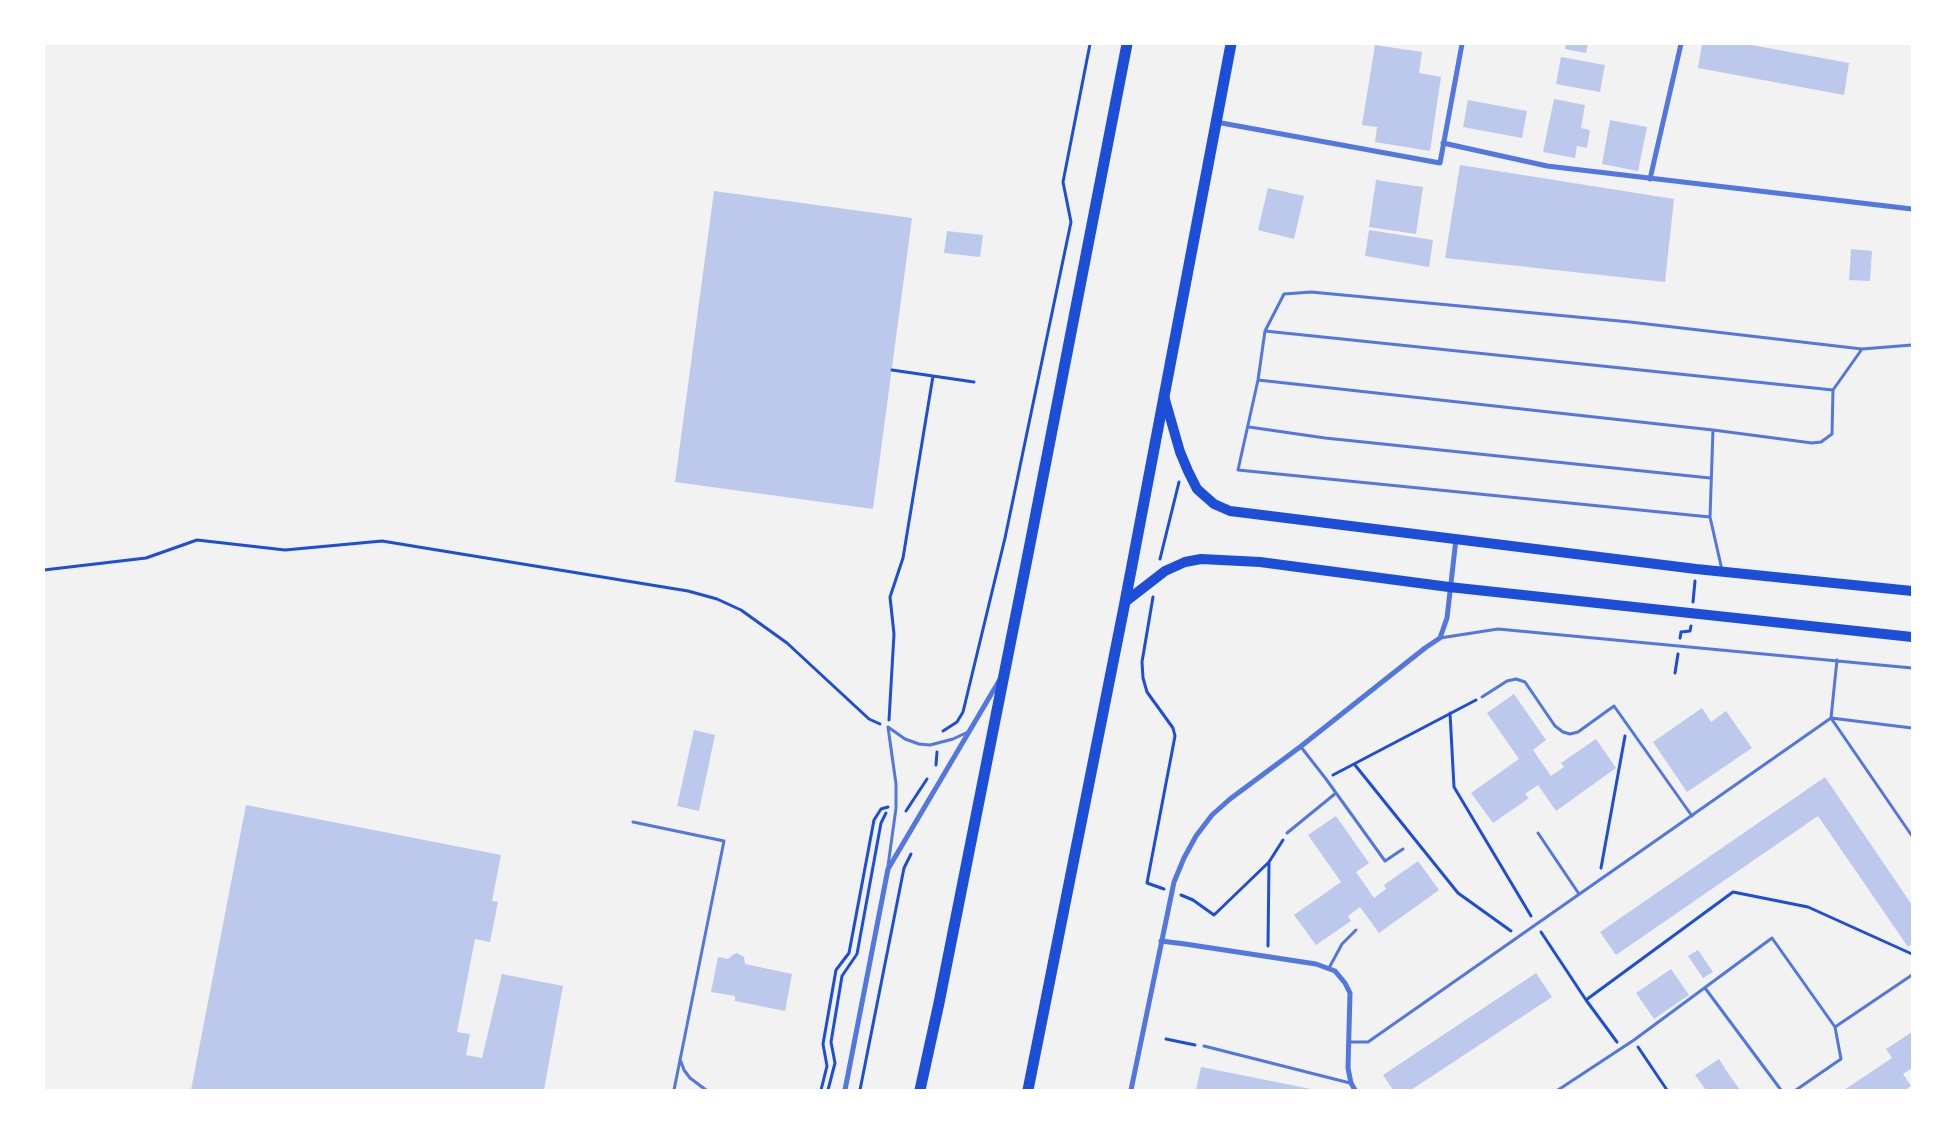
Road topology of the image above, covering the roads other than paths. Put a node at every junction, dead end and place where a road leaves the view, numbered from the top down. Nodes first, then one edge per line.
1 (1127, 44) edge
2 (1231, 44) edge
3 (1462, 44) edge
4 (1681, 44) edge
5 (1216, 122) junction
6 (1443, 143) junction
7 (1650, 179) junction
8 (1912, 208) edge
9 (1265, 331) junction
10 (1912, 345) edge
11 (1862, 349) junction
12 (1258, 380) junction
13 (1833, 390) junction
14 (1164, 396) junction
15 (1249, 426) junction
16 (1712, 430) junction
17 (1710, 478) junction
18 (1710, 517) junction
19 (1456, 539) junction
20 (1722, 571) junction
21 (1449, 587) junction
22 (1912, 591) edge
23 (1125, 602) junction
24 (1912, 637) edge
25 (1440, 638) junction
26 (1837, 660) junction
27 (1912, 668) edge
28 (1004, 672) junction
29 (1482, 696) road end
30 (1831, 718) junction
31 (1912, 728) edge
32 (971, 730) junction
33 (1300, 747) junction
34 (1336, 793) junction
35 (1692, 816) junction
36 (633, 822) dead end
37 (1538, 833) dead end
38 (1287, 834) road end
39 (1912, 836) edge
40 (1403, 849) dead end
41 (888, 869) junction
42 (1579, 894) junction
43 (1356, 930) dead end
44 (1161, 942) junction
45 (1329, 969) junction
46 (1912, 976) edge
47 (1705, 988) junction
48 (1835, 1027) junction
49 (1349, 1042) junction
50 (1204, 1046) road end
51 (680, 1059) junction
52 (1351, 1083) junction
53 (674, 1090) edge
54 (706, 1090) edge
55 (844, 1090) edge
56 (920, 1090) edge
57 (1028, 1090) edge
58 (1132, 1090) edge
59 (1355, 1090) edge
60 (1558, 1090) edge
61 (1781, 1090) edge
62 (1796, 1090) edge

1 - 28 highway
2 - 5 highway
3 - 6 street
4 - 7 street
5 - 6 street
5 - 14 highway
6 - 7 street
7 - 8 street
9 - 11 lane
9 - 12 lane
9 - 13 lane
10 - 11 lane
11 - 13 lane
12 - 15 lane
12 - 16 lane
13 - 16 lane
14 - 19 main road
14 - 23 highway
15 - 17 lane
15 - 18 lane
16 - 17 lane
17 - 18 lane
18 - 20 lane
19 - 20 main road
19 - 21 street
20 - 22 main road
21 - 23 main road
21 - 24 main road
21 - 25 street
23 - 57 highway
25 - 26 lane
25 - 33 street
26 - 27 lane
26 - 30 lane
28 - 32 street
28 - 56 highway
29 - 35 lane
30 - 31 lane
30 - 35 lane
30 - 39 lane
32 - 41 street
32 - 41 lane
33 - 34 lane
33 - 44 street
34 - 38 lane
34 - 40 lane
35 - 42 lane
36 - 51 lane
37 - 42 lane
41 - 55 street
42 - 49 lane
43 - 45 lane
44 - 45 street
44 - 58 street
45 - 49 street
46 - 48 lane
47 - 48 lane
47 - 60 lane
47 - 61 lane
48 - 62 lane
49 - 52 street
50 - 52 lane
51 - 53 lane
51 - 54 lane
52 - 59 street

